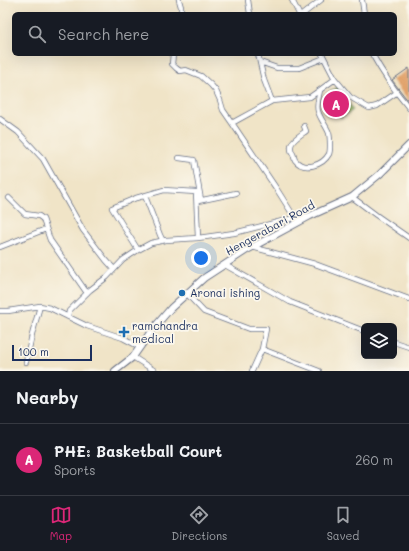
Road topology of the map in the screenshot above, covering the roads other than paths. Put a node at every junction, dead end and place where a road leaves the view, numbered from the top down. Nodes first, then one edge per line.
1 (179, 0) edge
2 (248, 0) edge
3 (292, 0) edge
4 (321, 0) edge
5 (362, 0) edge
6 (181, 12) edge
7 (250, 12) edge
8 (298, 12) edge
9 (306, 12) edge
10 (364, 12) edge
11 (174, 56) edge
12 (258, 56) edge
13 (323, 56) edge
14 (373, 56) edge
15 (260, 62) junction
16 (335, 79) junction
17 (320, 90) junction
18 (396, 93) junction
19 (272, 101) junction
20 (409, 108) edge
21 (0, 118) edge
22 (232, 123) junction
23 (304, 126) dead end
24 (409, 145) edge
25 (179, 158) dead end
26 (236, 193) dead end
27 (145, 196) junction
28 (352, 197) junction
29 (8, 198) dead end
30 (198, 201) junction
31 (310, 216) junction
32 (294, 218) junction
33 (46, 229) junction
34 (198, 238) junction
35 (409, 238) edge
36 (163, 241) junction
37 (0, 247) edge
38 (252, 247) junction
39 (138, 250) junction
40 (225, 264) junction
41 (114, 269) junction
42 (87, 293) junction
43 (187, 294) junction
44 (409, 299) edge
45 (40, 306) junction
46 (0, 311) edge
47 (68, 317) junction
48 (361, 330) edge
49 (397, 343) edge
50 (140, 347) junction
51 (409, 347) edge
52 (262, 349) junction
53 (133, 357) junction
54 (26, 362) dead end
55 (115, 371) edge
56 (155, 371) edge
57 (252, 371) edge
58 (319, 371) edge

1 - 6 street
2 - 7 street
3 - 8 street
4 - 9 street
5 - 10 street
11 - 22 street
12 - 15 street
13 - 15 street
13 - 16 street
14 - 18 street
15 - 19 street
16 - 17 street
16 - 18 street
17 - 19 street
17 - 23 street
18 - 20 street
19 - 22 street
21 - 41 street
22 - 32 street
24 - 28 main road, Hengerabari Road
25 - 30 street
26 - 30 street
27 - 30 street
27 - 36 street
27 - 39 street
28 - 31 main road, Hengerabari Road
28 - 35 street
29 - 33 street
30 - 34 street
31 - 32 street
31 - 38 main road, Hengerabari Road
32 - 34 street
33 - 37 street
33 - 42 street
34 - 36 street
36 - 39 street
38 - 40 main road, Hengerabari Road
38 - 44 street
39 - 41 street
40 - 43 main road, Hengerabari Road
40 - 48 street
41 - 42 street
42 - 47 street
43 - 50 main road, Hengerabari Road
43 - 52 street
45 - 46 street
45 - 47 street
45 - 54 street
47 - 50 street
49 - 51 street
50 - 53 main road, Hengerabari Road
52 - 57 street
52 - 58 street
53 - 55 main road, Hengerabari Road
53 - 56 street

